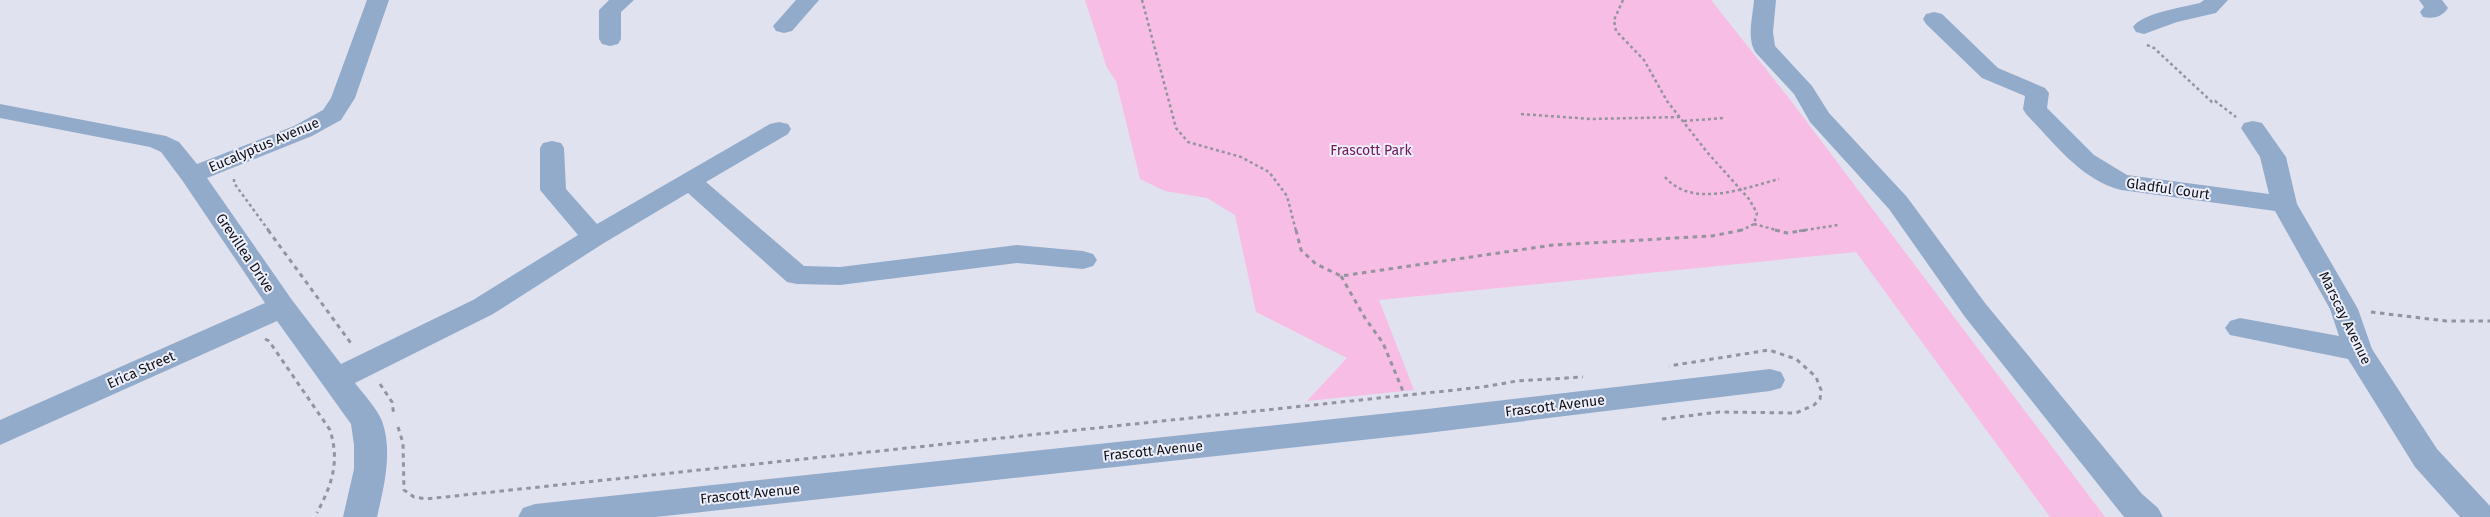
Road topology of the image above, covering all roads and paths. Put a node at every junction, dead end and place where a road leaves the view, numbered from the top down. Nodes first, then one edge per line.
1 (378, 0) edge
2 (622, 0) edge
3 (808, 0) edge
4 (1142, 0) edge
5 (1623, 0) edge
6 (1764, 0) edge
7 (2217, 0) edge
8 (1934, 19) dead end
9 (784, 26) dead end
10 (2144, 27) joint
11 (610, 39) dead end
12 (0, 111) edge
13 (1521, 114) dead end
14 (1680, 117) junction
15 (1724, 118) dead end
16 (1683, 121) junction
17 (2253, 128) joint
18 (779, 129) dead end
19 (552, 148) dead end
20 (192, 175) junction
21 (234, 176) dead end
22 (1666, 177) dead end
23 (1779, 179) dead end
24 (689, 181) junction
25 (1739, 188) junction
26 (2284, 204) junction
27 (1754, 224) junction
28 (1838, 225) dead end
29 (594, 237) junction
30 (1083, 260) dead end
31 (1341, 276) junction
32 (282, 307) junction
33 (2344, 309) junction
34 (2490, 321) edge
35 (2240, 328) dead end
36 (263, 338) dead end
37 (2358, 350) junction
38 (367, 365) junction
39 (1660, 368) dead end
40 (1588, 377) dead end
41 (335, 380) junction
42 (1770, 380) dead end
43 (1411, 408) junction
44 (1661, 419) dead end
45 (0, 433) edge
46 (317, 513) dead end
47 (360, 517) edge
48 (535, 517) edge
49 (2146, 517) edge
50 (2480, 517) edge

1 - 20 street, Eucalyptus Avenue
2 - 11 street
3 - 9 street
4 - 31 path
5 - 14 path
6 - 49 street
7 - 10 street
8 - 26 street, Gladful Court
10 - 17 path
12 - 20 street, Grevillea Drive
13 - 14 path
14 - 16 path
15 - 16 path
16 - 25 path
17 - 26 street, Marscay Avenue
18 - 24 street
19 - 29 street
20 - 32 street, Grevillea Drive
21 - 38 path
22 - 25 path
23 - 25 path
24 - 29 street
24 - 30 street
25 - 27 path
26 - 33 street, Marscay Avenue
27 - 28 path
27 - 31 path
29 - 38 street
31 - 43 path
32 - 41 street, Grevillea Drive
32 - 45 street, Erica Street
33 - 34 path
33 - 37 street, Marscay Avenue
35 - 37 street
36 - 46 path
37 - 50 street, Marscay Avenue
38 - 41 street
38 - 43 path
39 - 44 path
40 - 43 path
41 - 47 street, Grevillea Drive
42 - 43 street, Frascott Avenue
43 - 48 street, Frascott Avenue

